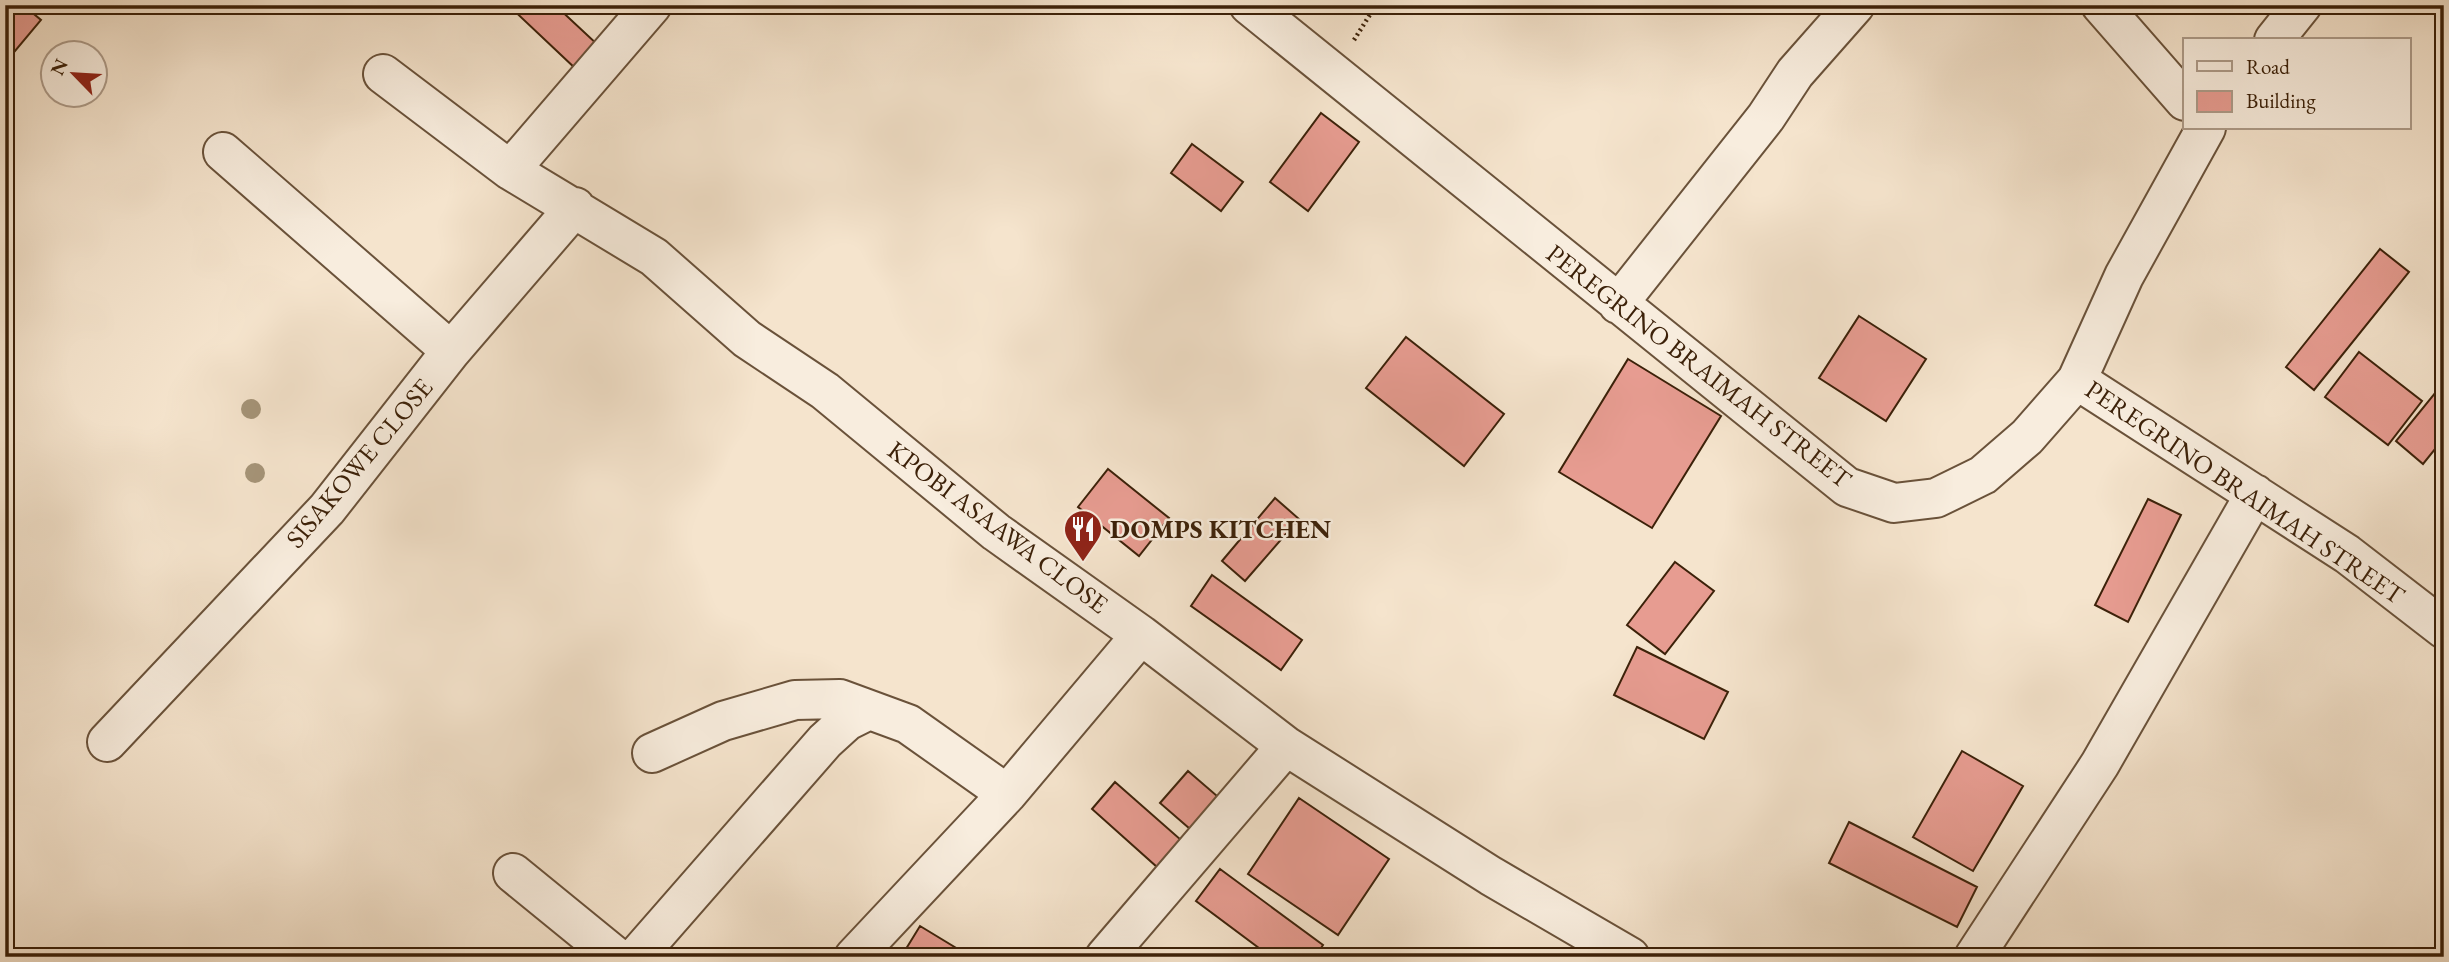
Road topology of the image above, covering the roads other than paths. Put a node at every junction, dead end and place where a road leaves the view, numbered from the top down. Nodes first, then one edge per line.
1 (652, 5) edge
2 (1249, 5) edge
3 (1855, 5) edge
4 (2101, 5) edge
5 (2302, 5) edge
6 (2276, 38) edge
7 (383, 74) dead end
8 (2183, 99) edge
9 (2205, 130) edge
10 (223, 152) dead end
11 (510, 170) junction
12 (575, 207) junction
13 (1618, 304) junction
14 (452, 351) junction
15 (2077, 380) junction
16 (2255, 494) junction
17 (2444, 629) edge
18 (1141, 635) junction
19 (869, 710) junction
20 (107, 742) dead end
21 (1286, 746) junction
22 (652, 753) dead end
23 (1007, 794) junction
24 (513, 873) dead end
25 (616, 957) edge
26 (636, 957) edge
27 (854, 957) edge
28 (1105, 957) edge
29 (1630, 957) edge
30 (1974, 957) edge

1 - 11 street
2 - 13 street, PEREGRINO BRAIMAH STREET
3 - 13 street
4 - 8 street
5 - 6 street
7 - 11 street, KPOBI ASAAWA CLOSE
9 - 15 street
10 - 14 street
11 - 12 street, KPOBI ASAAWA CLOSE
12 - 14 street, SISAKOWE CLOSE
12 - 18 street, KPOBI ASAAWA CLOSE
13 - 15 street, PEREGRINO BRAIMAH STREET
14 - 20 street, SISAKOWE CLOSE
15 - 16 street, PEREGRINO BRAIMAH STREET
16 - 17 street, PEREGRINO BRAIMAH STREET
16 - 30 street
18 - 21 street, KPOBI ASAAWA CLOSE
18 - 23 street
19 - 22 street
19 - 23 street
19 - 26 street
21 - 28 street
21 - 29 street, KPOBI ASAAWA CLOSE
23 - 27 street
24 - 25 street

